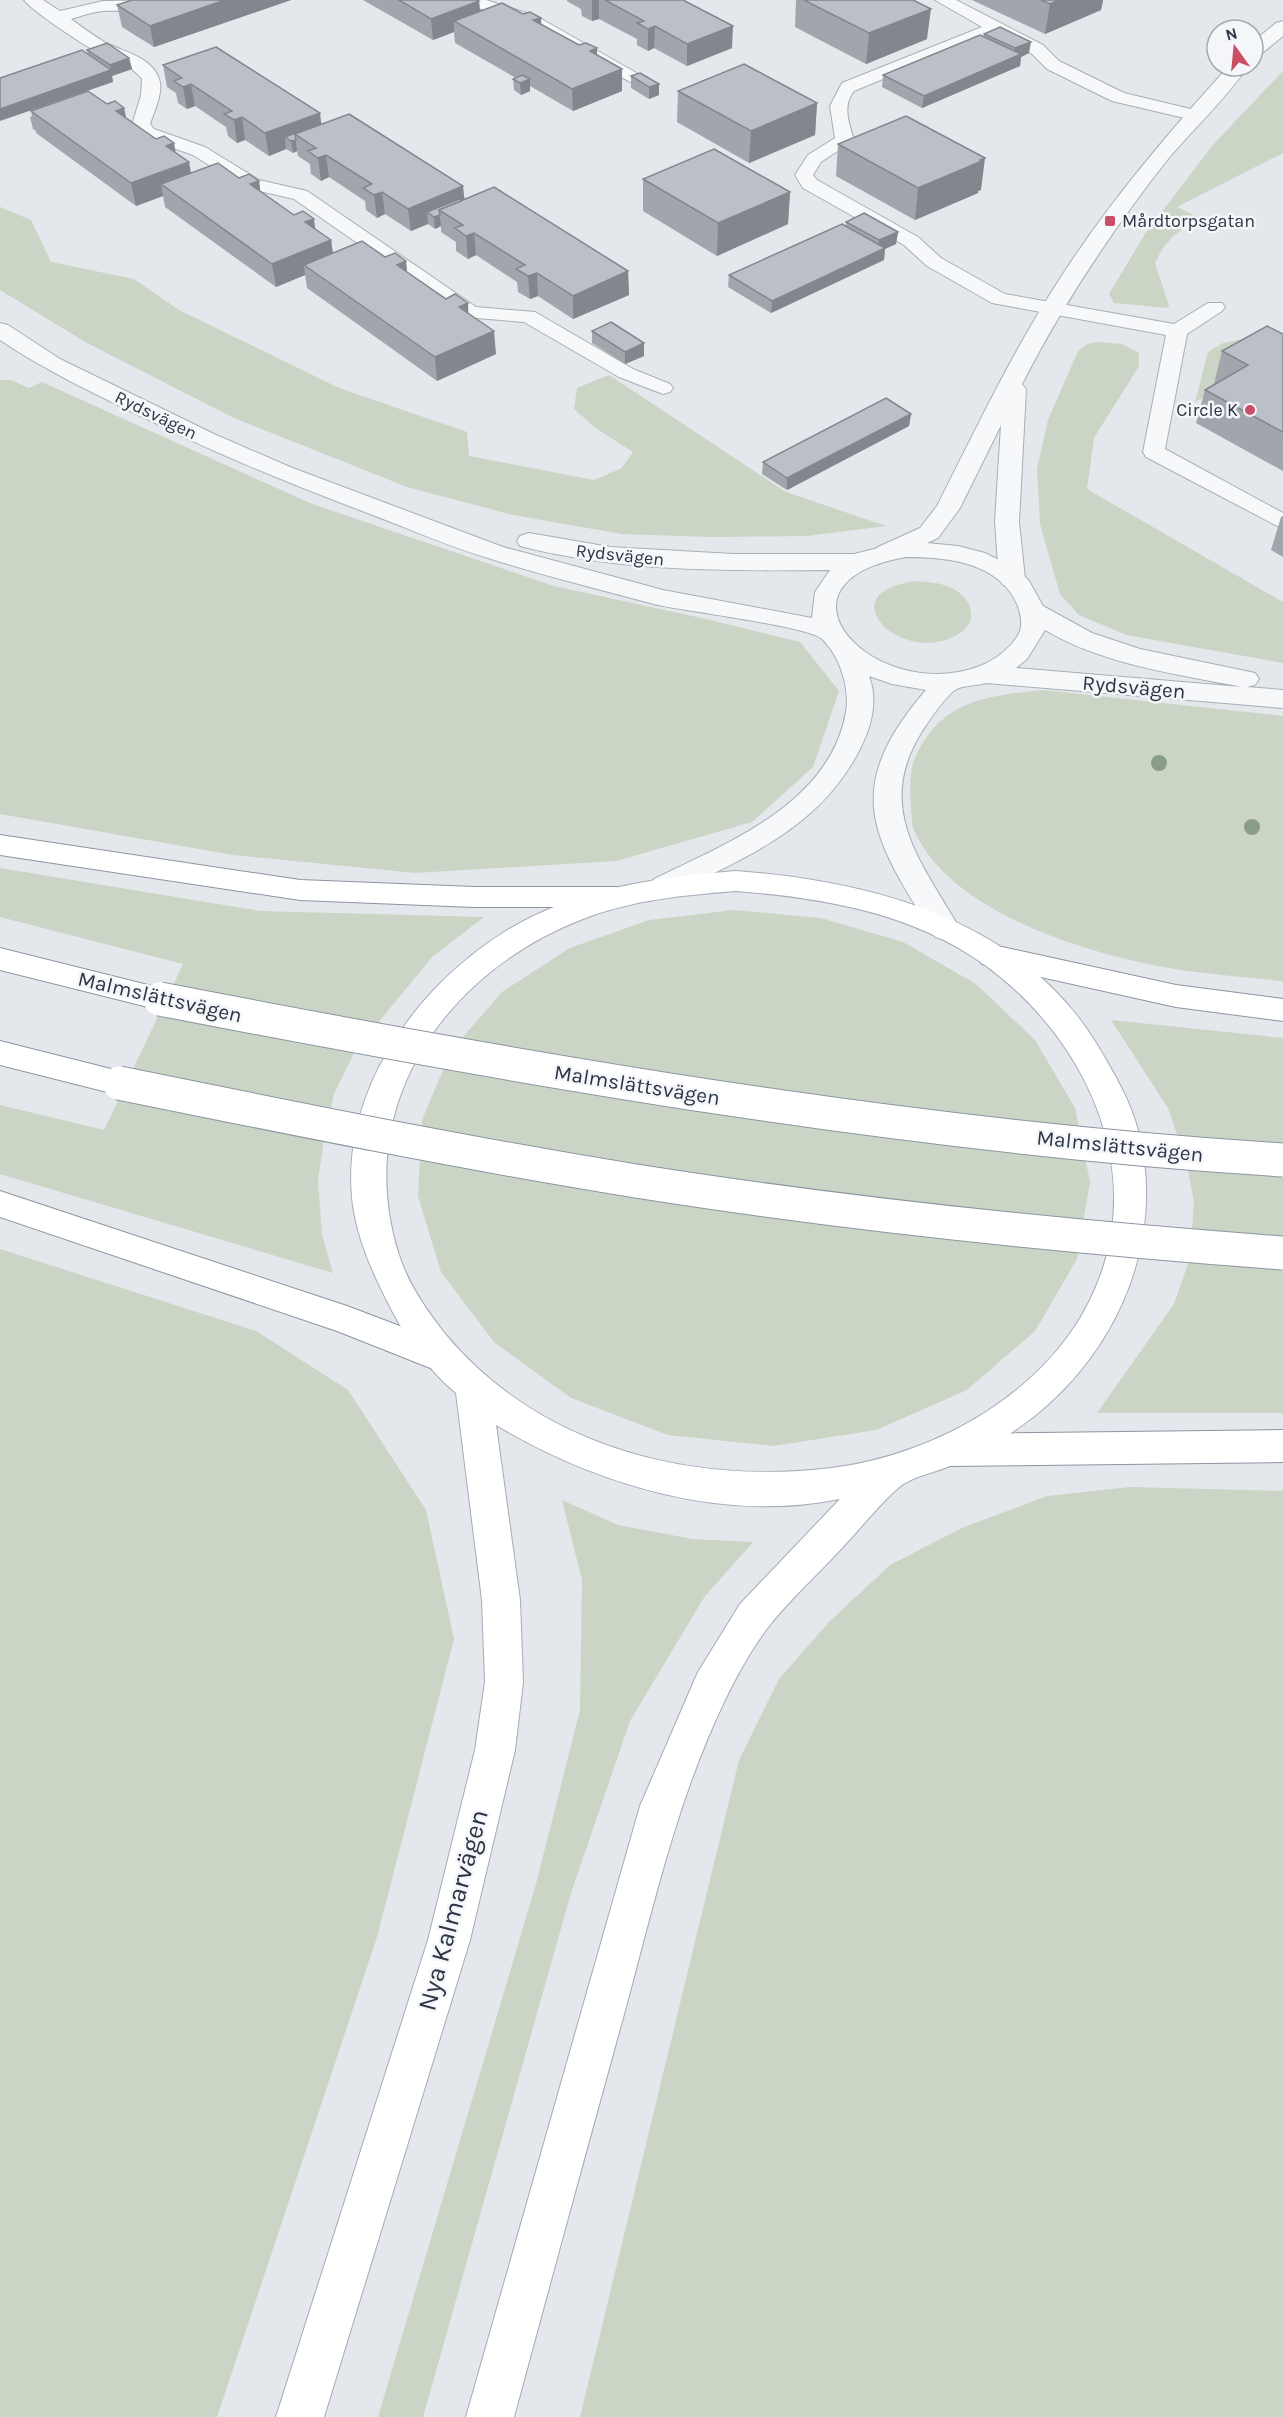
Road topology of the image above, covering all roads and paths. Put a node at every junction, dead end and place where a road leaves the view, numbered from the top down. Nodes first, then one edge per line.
1 (32, 0) edge
2 (174, 0) edge
3 (470, 0) edge
4 (943, 0) edge
5 (57, 17) junction
6 (1283, 27) edge
7 (993, 28) junction
8 (1265, 41) edge
9 (1228, 78) edge
10 (640, 80) edge
11 (1193, 116) junction
12 (1215, 307) dead end
13 (1051, 310) junction
14 (0, 330) edge
15 (1177, 331) junction
16 (1015, 377) junction
17 (663, 388) dead end
18 (387, 510) junction
19 (1283, 522) edge
20 (887, 552) junction
21 (856, 562) junction
22 (1012, 579) junction
23 (1033, 612) junction
24 (837, 642) junction
25 (985, 674) junction
26 (948, 681) junction
27 (1283, 687) edge
28 (1283, 699) edge
29 (0, 845) edge
30 (664, 886) junction
31 (616, 897) junction
32 (945, 928) junction
33 (993, 956) junction
34 (0, 959) edge
35 (1283, 1010) edge
36 (0, 1053) edge
37 (1283, 1160) edge
38 (0, 1204) edge
39 (1283, 1253) edge
40 (443, 1359) junction
41 (473, 1388) junction
42 (1283, 1446) edge
43 (950, 1450) junction
44 (889, 1472) junction
45 (300, 2417) edge
46 (490, 2417) edge

1 - 5 lane
2 - 5 lane
3 - 10 lane
4 - 7 lane
5 - 17 lane
6 - 8 street
7 - 11 lane
7 - 13 lane
9 - 11 street
11 - 13 street
12 - 15 lane
13 - 15 lane
13 - 16 street
14 - 18 street, Rydsvägen
15 - 19 lane
16 - 20 street
16 - 22 street
18 - 21 street, Rydsvägen
18 - 24 street, Rydsvägen
20 - 21 street
20 - 22 street
21 - 24 street
22 - 23 street
23 - 25 street
23 - 27 street, Rydsvägen
24 - 26 street
24 - 30 street
25 - 26 street
25 - 28 street, Rydsvägen
26 - 32 street
29 - 31 main road
30 - 31 main road
30 - 32 main road
31 - 40 main road
32 - 33 main road
33 - 35 main road
33 - 43 main road
34 - 37 main road, Malmslättsvägen, bridge
36 - 39 main road, bridge
38 - 40 main road
40 - 41 main road
41 - 44 main road
41 - 45 main road, Nya Kalmarvägen
42 - 43 main road
43 - 44 main road
44 - 46 main road

